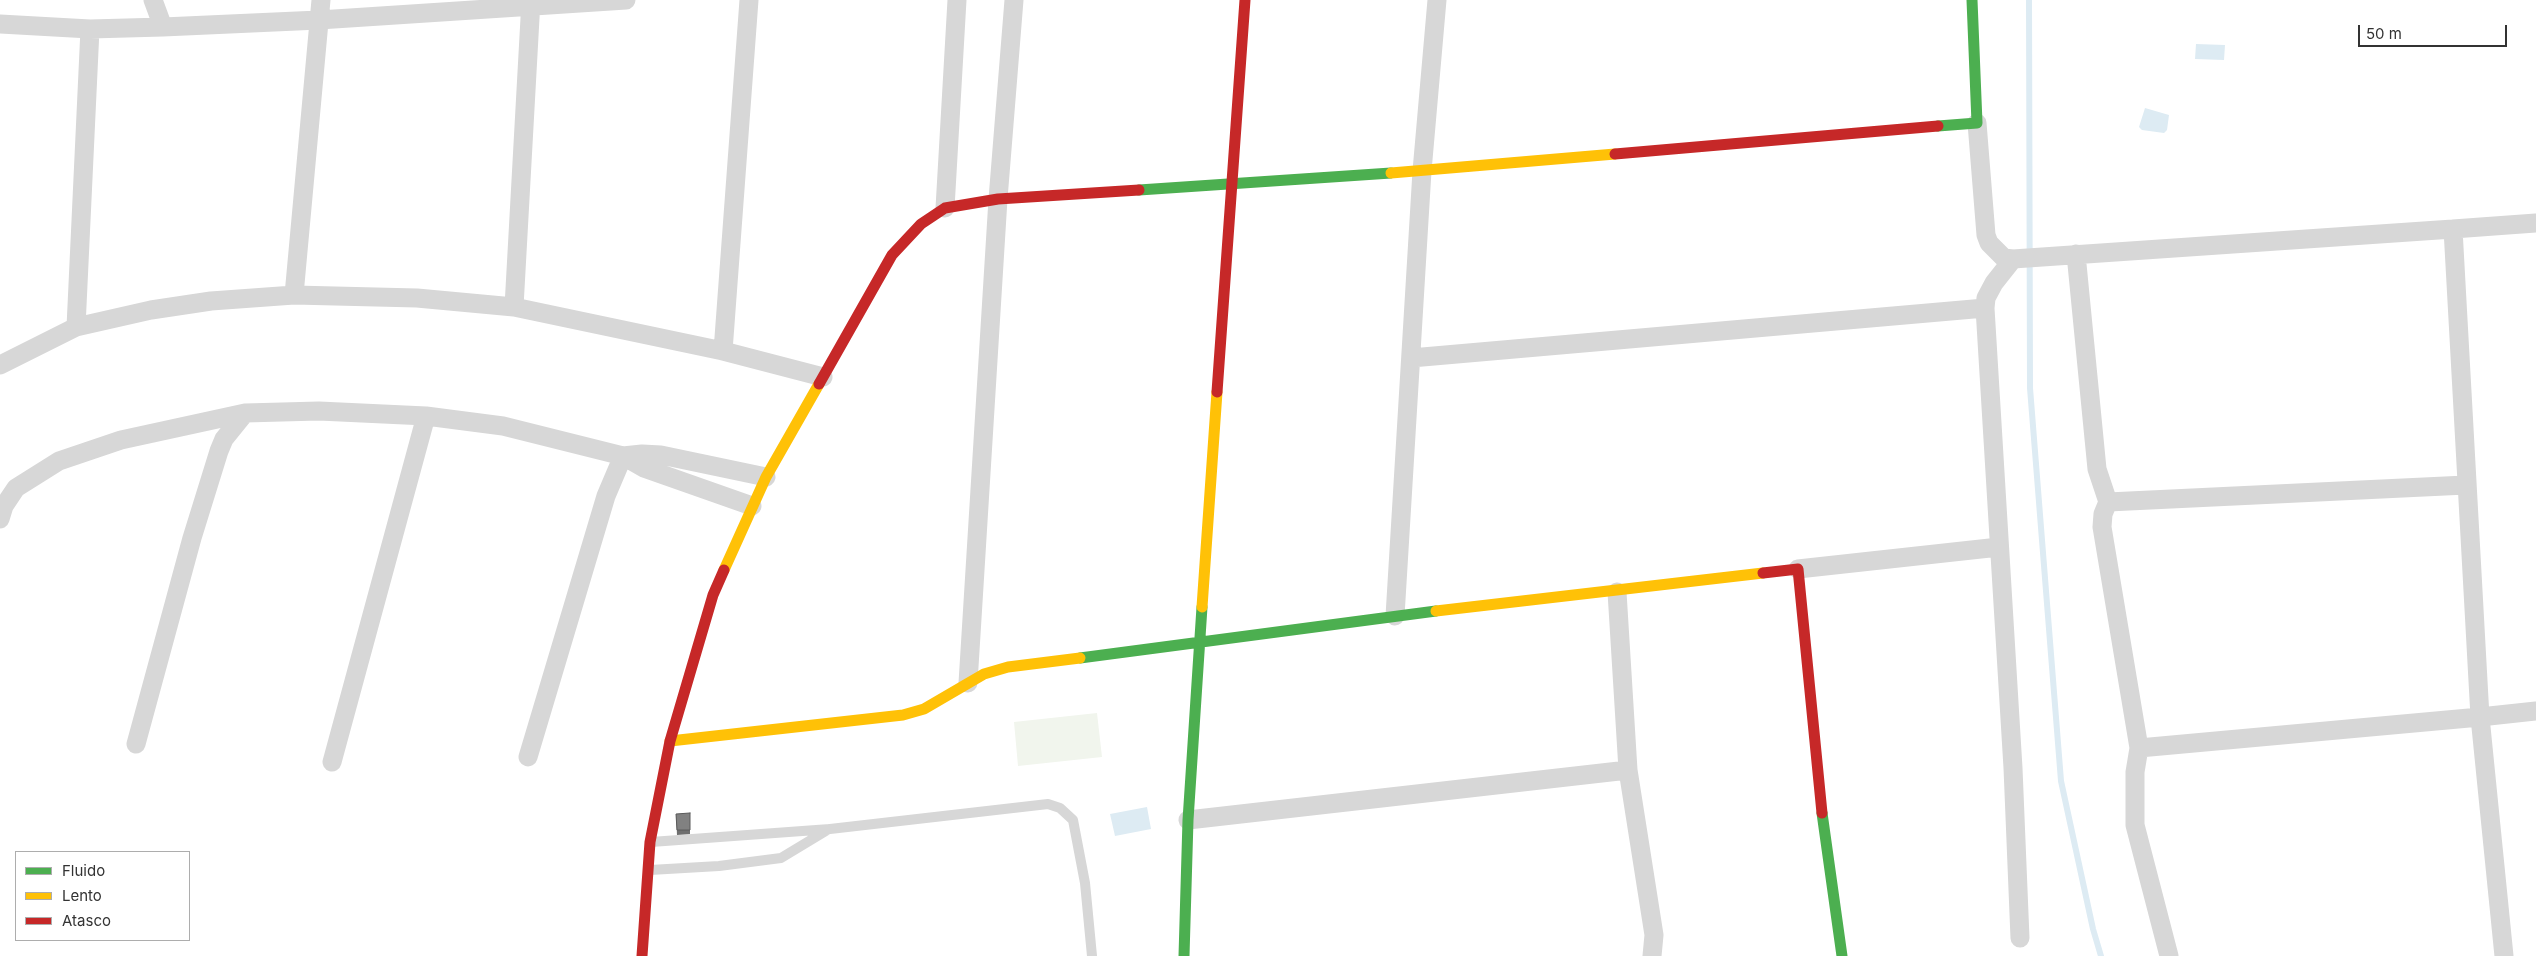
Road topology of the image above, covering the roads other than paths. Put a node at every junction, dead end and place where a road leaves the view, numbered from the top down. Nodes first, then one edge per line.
1 (152, 0) edge
2 (321, 0) edge
3 (626, 0) edge
4 (749, 0) edge
5 (957, 0) edge
6 (1014, 0) edge
7 (1245, 0) edge
8 (1437, 0) edge
9 (1972, 0) edge
10 (530, 4) edge
11 (319, 20) junction
12 (0, 24) edge
13 (163, 27) junction
14 (90, 29) junction
15 (1977, 123) junction
16 (1422, 171) junction
17 (1233, 182) junction
18 (998, 199) junction
19 (945, 208) junction
20 (2536, 223) edge
21 (2453, 229) junction
22 (2067, 256) junction
23 (2020, 259) junction
24 (294, 296) junction
25 (514, 307) junction
26 (1985, 308) junction
27 (76, 327) junction
28 (723, 351) junction
29 (1411, 358) junction
30 (0, 365) edge
31 (823, 377) junction
32 (245, 413) junction
33 (426, 416) junction
34 (624, 456) junction
35 (766, 477) junction
36 (2466, 485) junction
37 (2108, 502) junction
38 (752, 506) junction
39 (0, 519) edge
40 (1999, 548) junction
41 (1798, 570) junction
42 (1617, 592) junction
43 (1395, 616) junction
44 (1199, 643) junction
45 (968, 683) junction
46 (2536, 711) edge
47 (2480, 717) junction
48 (670, 741) junction
49 (136, 744) dead end
50 (2139, 748) junction
51 (528, 757) dead end
52 (332, 762) dead end
53 (1628, 770) junction
54 (1188, 820) junction
55 (830, 829) junction
56 (650, 842) junction
57 (648, 870) junction
58 (2020, 938) dead end
59 (642, 956) edge
60 (1092, 956) edge
61 (1184, 956) edge
62 (1652, 956) edge
63 (1842, 956) edge
64 (2169, 956) edge
65 (2504, 956) edge

1 - 13 street
2 - 11 street
3 - 10 street
4 - 28 street
5 - 19 street
6 - 18 street
7 - 17 street
8 - 16 street
9 - 15 street
10 - 11 street
10 - 25 street
11 - 13 street
11 - 24 street
12 - 14 street
13 - 14 street
14 - 27 street
15 - 16 street
15 - 23 street
16 - 17 street
16 - 29 street
17 - 18 street
17 - 44 street
18 - 19 street
18 - 45 street
19 - 31 street
20 - 21 street
21 - 22 street
21 - 36 street
22 - 23 street
22 - 37 street
23 - 26 street
24 - 25 street
24 - 27 street
25 - 28 street
26 - 29 street
26 - 40 street
27 - 30 street
28 - 31 street
29 - 43 street
31 - 35 street
32 - 33 street
32 - 39 street
32 - 49 street
33 - 34 street
33 - 52 street
34 - 35 street
34 - 38 street
34 - 51 street
35 - 38 street
36 - 37 street
36 - 47 street
37 - 50 street
38 - 48 street
40 - 41 street
40 - 58 street
41 - 42 street
41 - 63 street
42 - 43 street
42 - 53 street
43 - 44 street
44 - 45 street
44 - 54 street
45 - 48 street
46 - 47 street
47 - 50 street
47 - 65 street
48 - 56 street
50 - 64 street
53 - 54 street
53 - 62 street
54 - 61 street
55 - 56 lane
55 - 57 lane
55 - 60 lane
56 - 57 street
57 - 59 street

